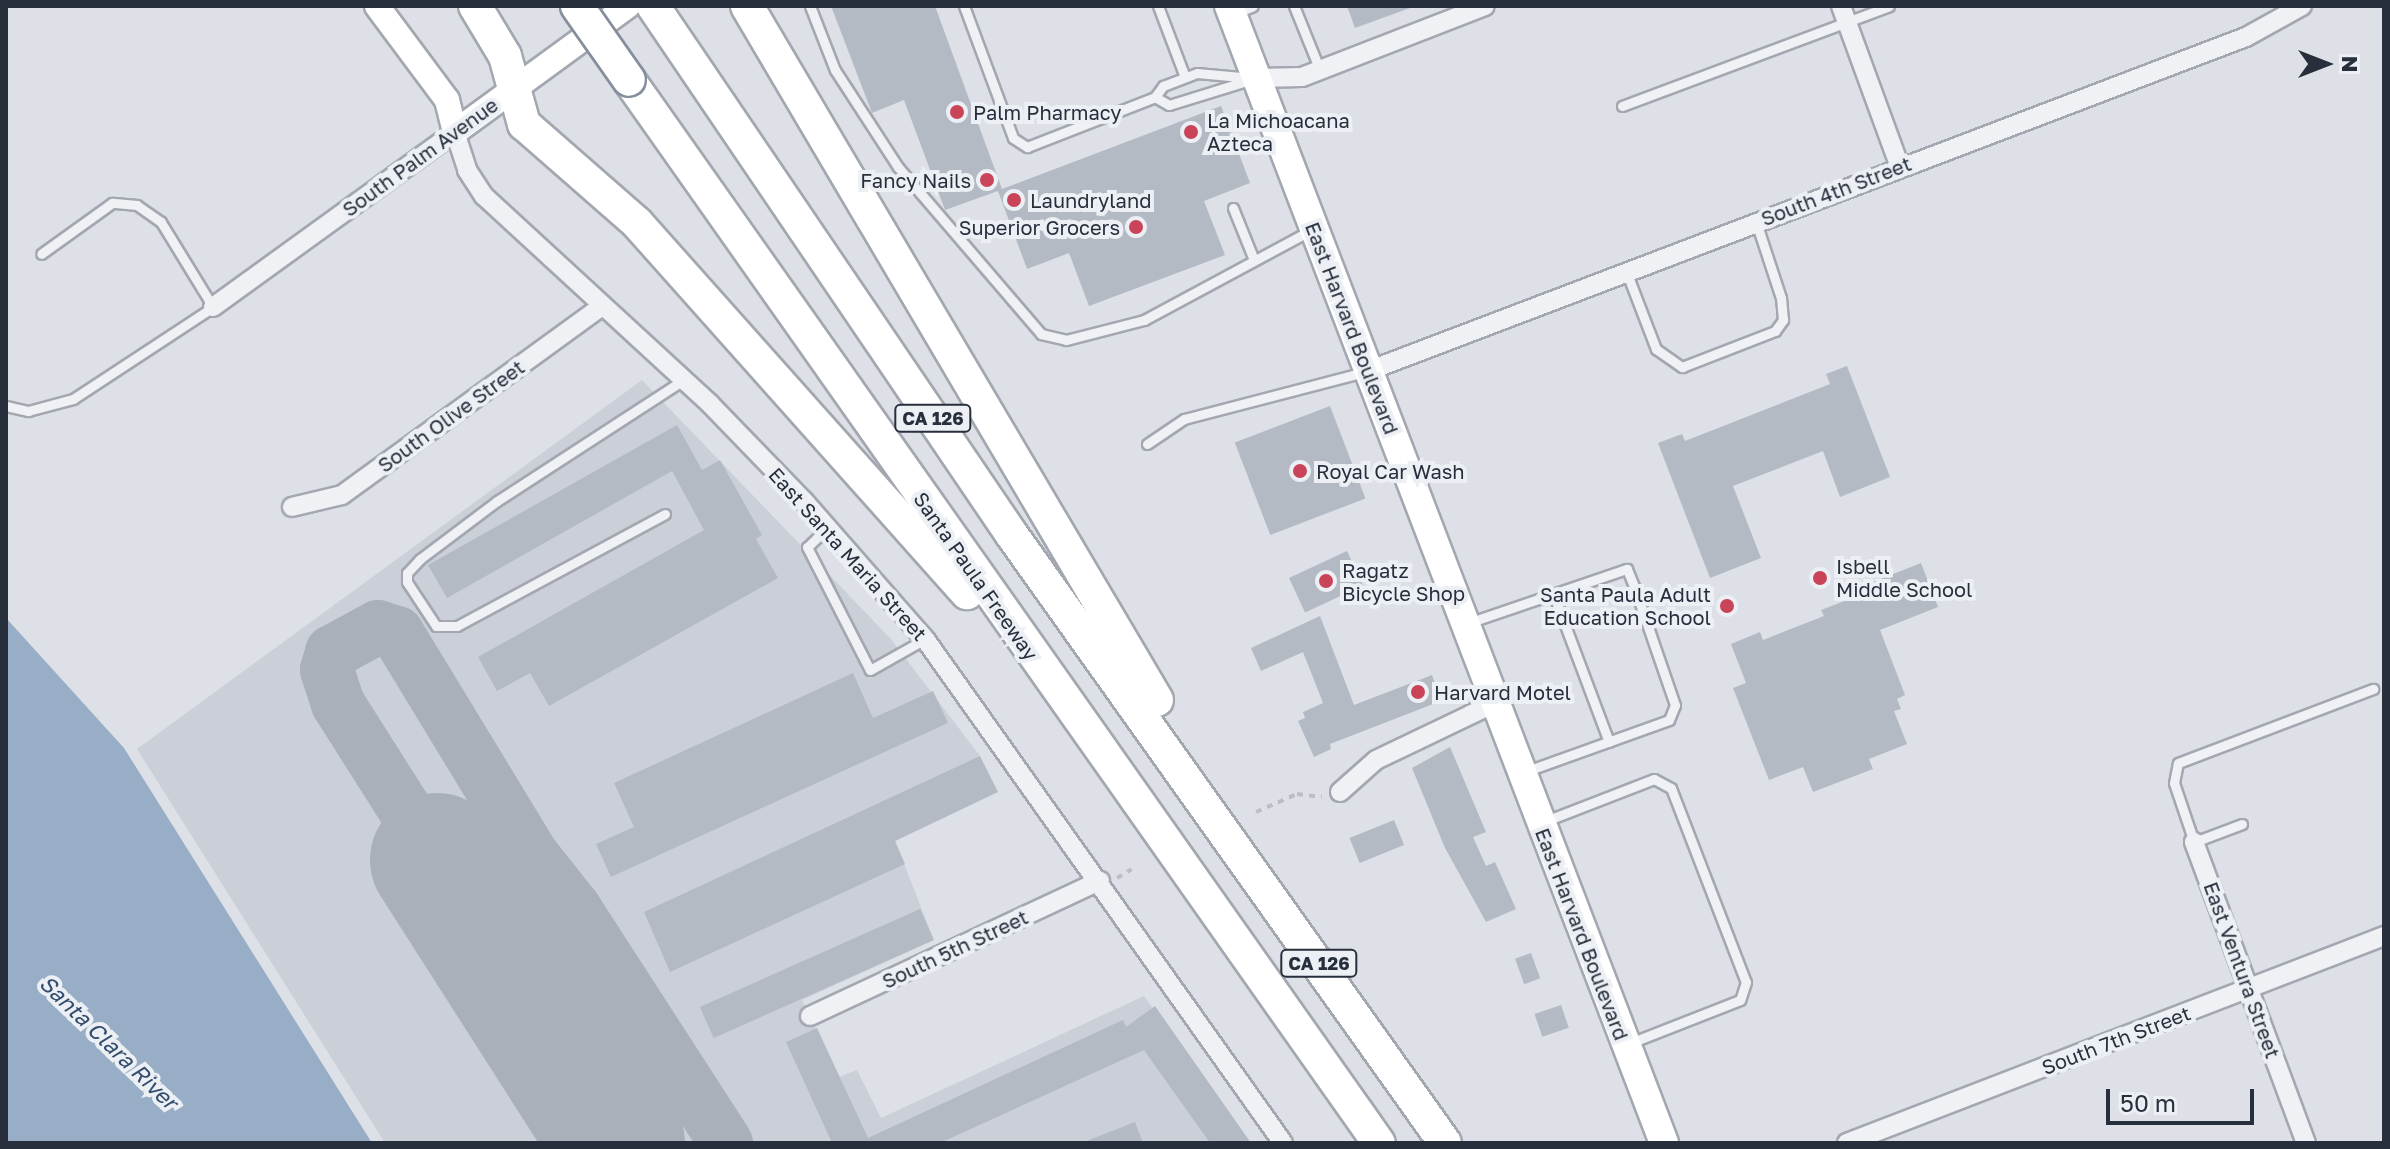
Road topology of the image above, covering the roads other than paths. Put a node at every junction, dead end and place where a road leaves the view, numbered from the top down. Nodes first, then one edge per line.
1 (377, 6) edge
2 (475, 6) edge
3 (577, 6) edge
4 (628, 6) edge
5 (653, 6) edge
6 (747, 6) edge
7 (810, 6) edge
8 (964, 6) edge
9 (1158, 6) edge
10 (1294, 6) edge
11 (1485, 6) edge
12 (1889, 6) edge
13 (2302, 6) edge
14 (1238, 9) edge
15 (1844, 14) edge
16 (1319, 68) junction
17 (1185, 77) junction
18 (1257, 78) junction
19 (515, 87) junction
20 (1155, 97) junction
21 (1622, 106) dead end
22 (455, 132) junction
23 (1900, 167) junction
24 (1233, 208) dead end
25 (1756, 222) junction
26 (1314, 228) junction
27 (41, 254) dead end
28 (1254, 260) junction
29 (1626, 271) junction
30 (602, 306) junction
31 (213, 307) junction
32 (1368, 371) junction
33 (683, 380) junction
34 (6, 406) edge
35 (1147, 444) dead end
36 (292, 507) dead end
37 (665, 514) dead end
38 (828, 527) junction
39 (1553, 593) junction
40 (1464, 624) junction
41 (925, 639) junction
42 (2373, 689) dead end
43 (1495, 703) junction
44 (1067, 707) junction
45 (1609, 742) junction
46 (1521, 773) junction
47 (1193, 783) junction
48 (1340, 792) road end
49 (1540, 823) junction
50 (2242, 824) dead end
51 (2194, 842) junction
52 (1100, 881) junction
53 (2384, 936) edge
54 (2249, 989) junction
55 (810, 1016) dead end
56 (1625, 1046) junction
57 (1283, 1143) edge
58 (1379, 1143) edge
59 (1445, 1143) edge
60 (1664, 1143) edge
61 (1847, 1143) edge
62 (2306, 1143) edge

1 - 22 street, East Santa Maria Street
2 - 19 highway
3 - 44 highway, Santa Paula Freeway / CA 126, bridge
4 - 19 street, South Palm Avenue
5 - 47 highway, CA 126
6 - 47 highway
7 - 28 lane
8 - 20 lane
9 - 17 lane
10 - 16 lane
11 - 16 street
12 - 15 lane
13 - 23 street, South 4th Street
14 - 18 main road, East Harvard Boulevard
15 - 21 lane
15 - 23 street
16 - 18 street
17 - 18 lane
17 - 20 lane
18 - 20 lane
18 - 26 main road, East Harvard Boulevard
19 - 22 street, South Palm Avenue
19 - 44 highway
22 - 30 street, East Santa Maria Street
22 - 31 street, South Palm Avenue
23 - 25 street, South 4th Street
24 - 28 lane
25 - 29 street, South 4th Street
25 - 29 lane
26 - 28 lane
26 - 32 main road, East Harvard Boulevard
27 - 31 lane
29 - 32 street, South 4th Street
30 - 33 street, East Santa Maria Street
30 - 36 street, South Olive Street
31 - 34 lane
32 - 35 lane
32 - 40 main road, East Harvard Boulevard
33 - 37 lane
33 - 38 street, East Santa Maria Street
38 - 41 street, East Santa Maria Street
38 - 41 lane
39 - 40 lane
39 - 45 lane
39 - 45 lane
40 - 43 main road, East Harvard Boulevard
41 - 52 street, East Santa Maria Street
42 - 51 lane
43 - 46 main road, East Harvard Boulevard
43 - 48 street
44 - 58 highway, Santa Paula Freeway / CA 126
45 - 46 lane
46 - 49 main road, East Harvard Boulevard
47 - 59 highway, CA 126
49 - 56 main road, East Harvard Boulevard
49 - 56 lane
50 - 51 lane
51 - 54 street, East Ventura Street
52 - 55 street, South 5th Street
52 - 57 street, East Santa Maria Street
53 - 54 street, South 7th Street
54 - 61 street, South 7th Street
54 - 62 street, East Ventura Street
56 - 60 main road, East Harvard Boulevard

